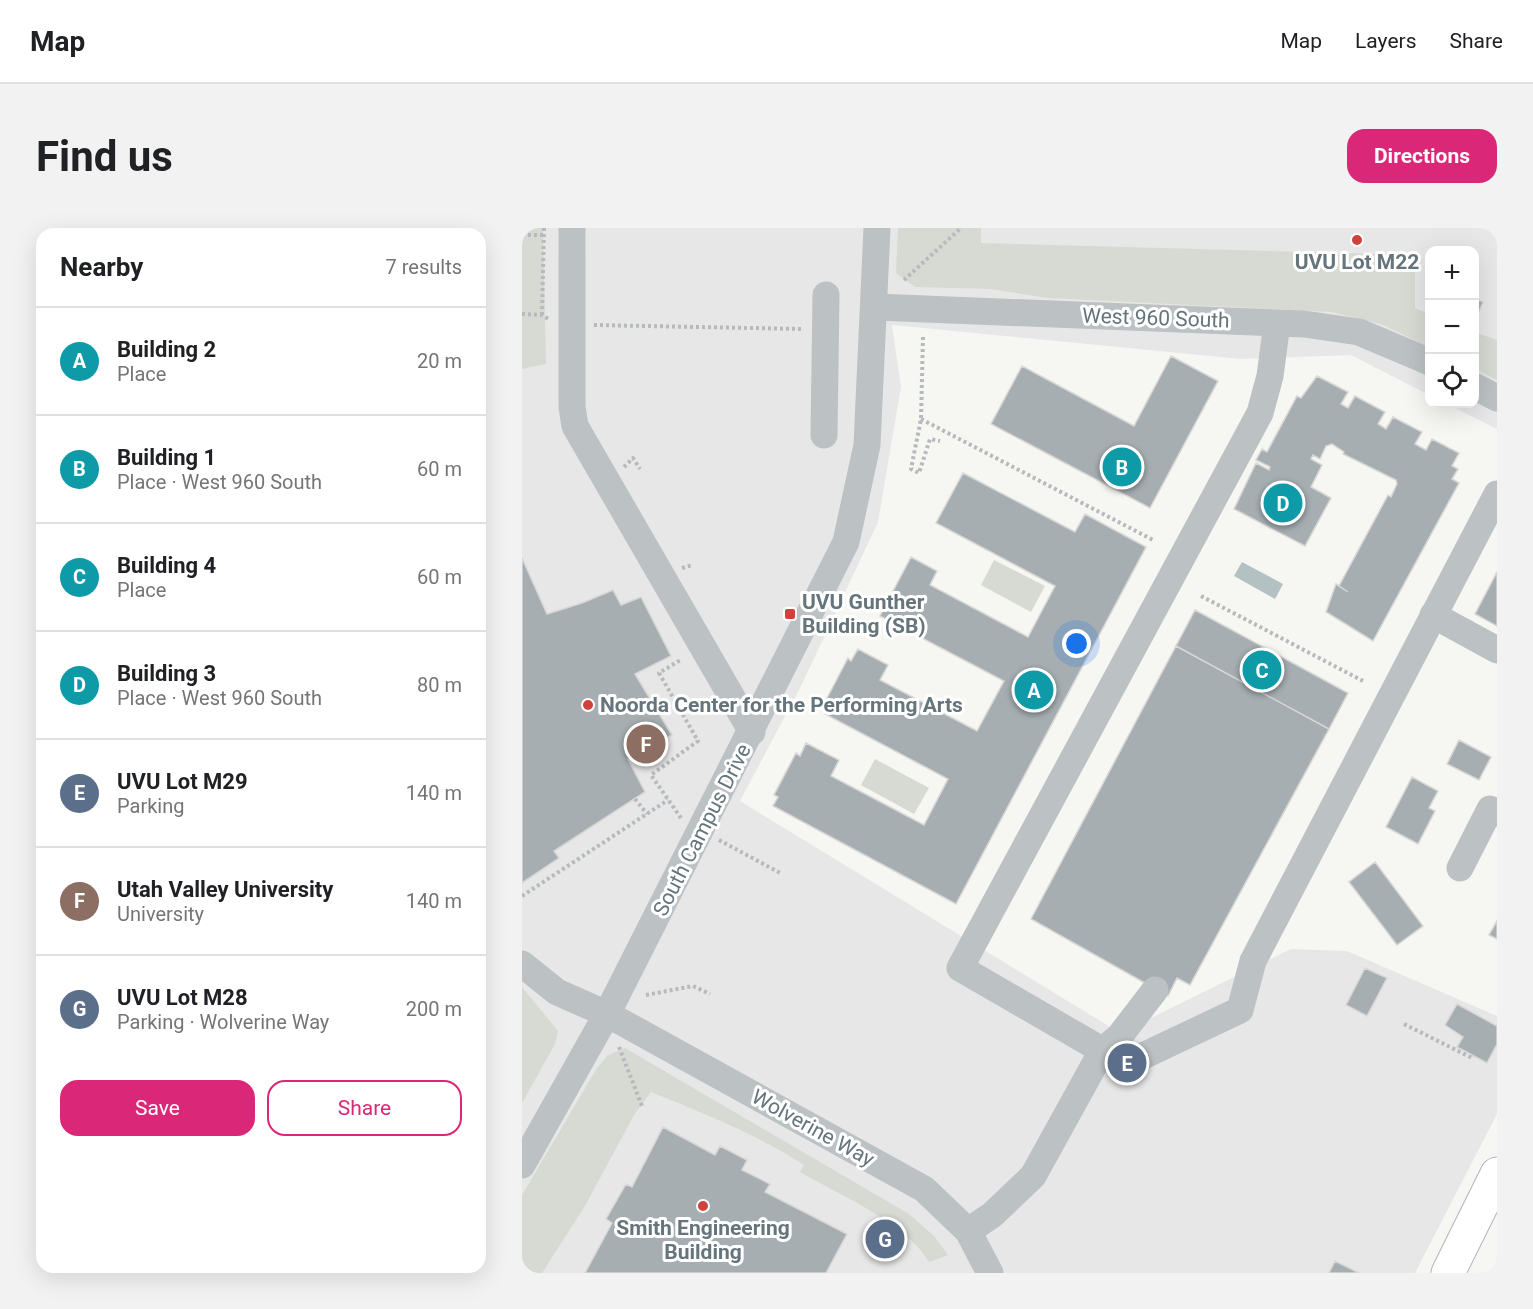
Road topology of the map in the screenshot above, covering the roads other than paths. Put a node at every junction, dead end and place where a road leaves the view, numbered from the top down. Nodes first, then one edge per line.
1 (878, 228) edge
2 (562, 231) edge
3 (826, 295) dead end
4 (876, 307) junction
5 (1276, 322) junction
6 (1425, 360) edge
7 (1479, 389) edge
8 (1497, 398) edge
9 (824, 435) dead end
10 (1497, 494) edge
11 (1433, 615) junction
12 (1497, 650) edge
13 (752, 732) junction
14 (1497, 813) edge
15 (1460, 868) dead end
16 (522, 964) edge
17 (1155, 990) dead end
18 (607, 1014) junction
19 (1102, 1051) junction
20 (522, 1165) edge
21 (1497, 1174) edge
22 (968, 1231) junction
23 (990, 1273) edge
24 (1448, 1273) edge

1 - 4 street, South Campus Drive
2 - 13 street
3 - 9 street
4 - 5 street, West 960 South
4 - 13 street, South Campus Drive
5 - 6 street, West 960 South
5 - 19 street
7 - 8 street
10 - 11 street
11 - 12 street
11 - 19 street
13 - 18 street, South Campus Drive
14 - 15 street
16 - 18 street, Wolverine Way
17 - 19 street
18 - 20 street, South Campus Drive
18 - 22 street, Wolverine Way
19 - 22 street
21 - 24 main road
22 - 23 street, Wolverine Way

